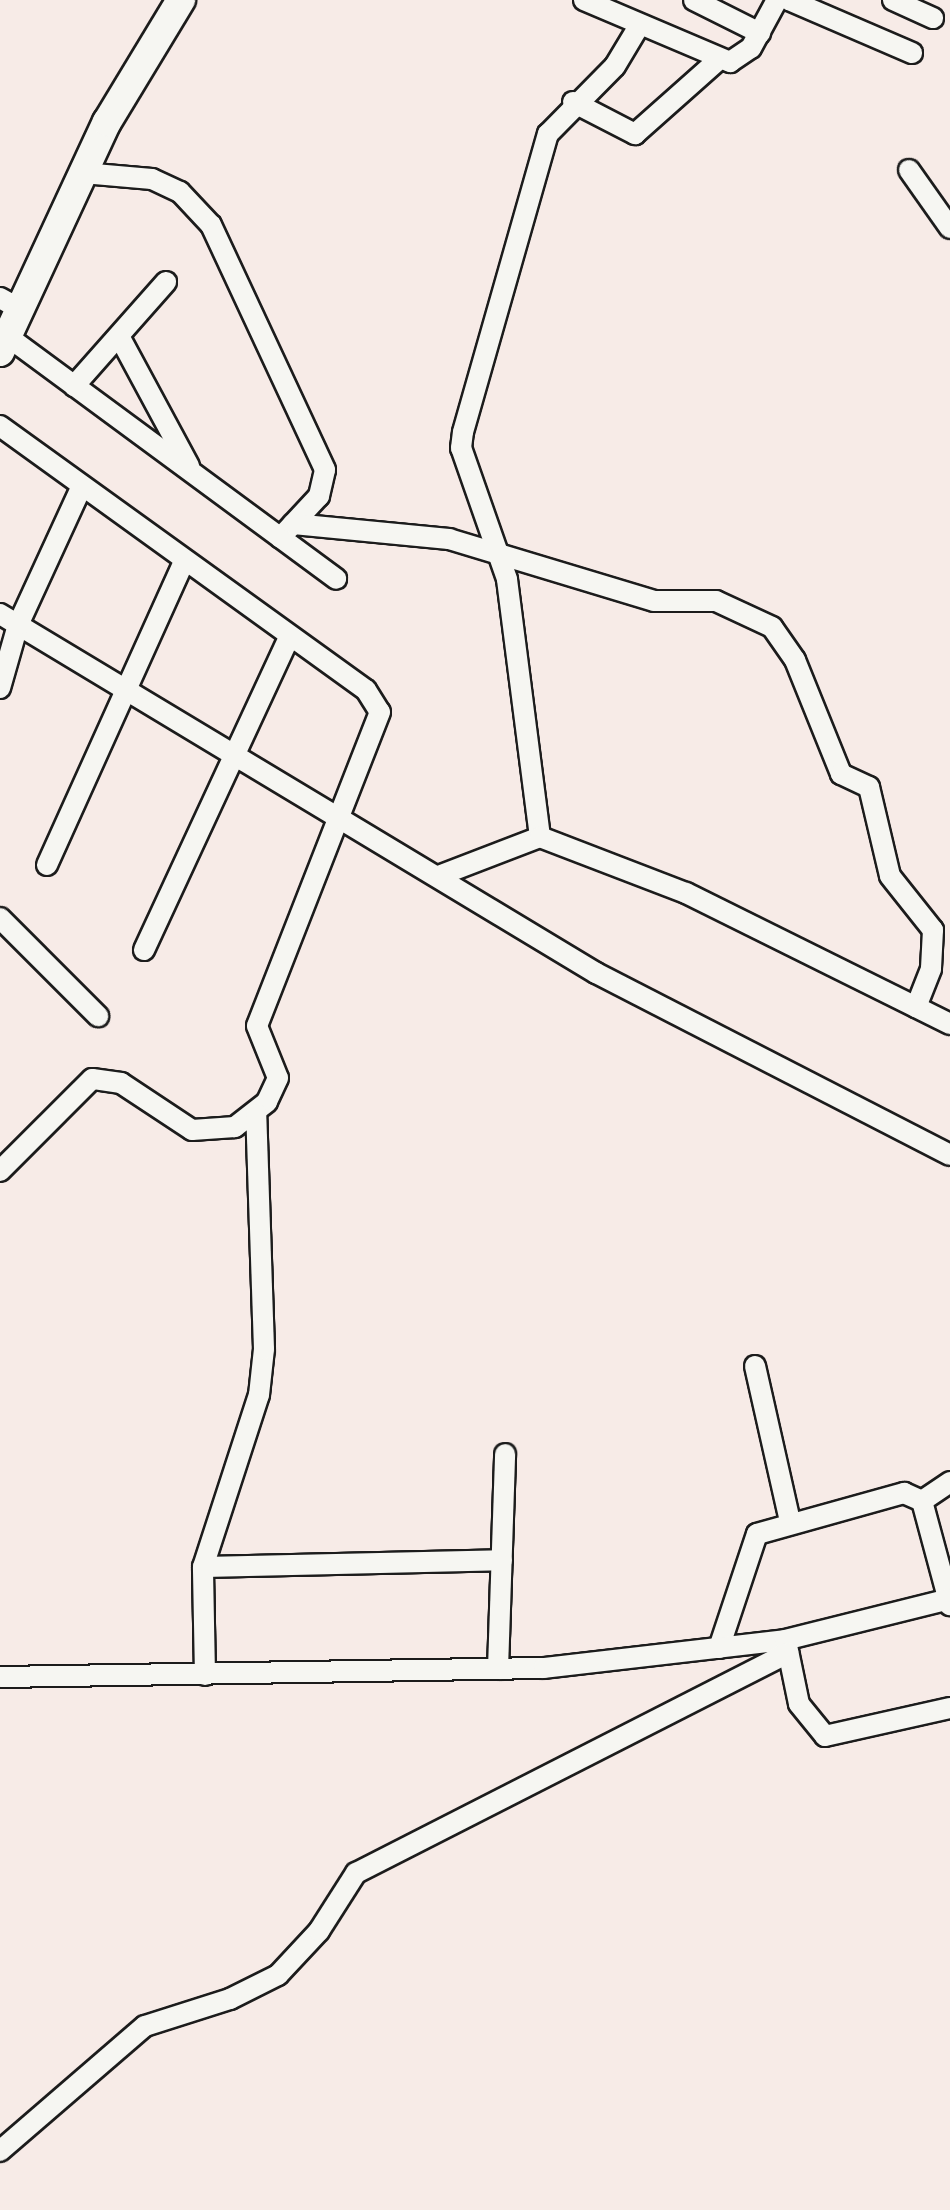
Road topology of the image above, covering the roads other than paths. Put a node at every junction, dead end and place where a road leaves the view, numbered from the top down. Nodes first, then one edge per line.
1 (181, 0) edge
2 (584, 0) edge
3 (694, 0) edge
4 (777, 0) edge
5 (789, 0) edge
6 (893, 0) edge
7 (933, 18) dead end
8 (639, 26) junction
9 (760, 33) junction
10 (912, 53) dead end
11 (716, 62) junction
12 (573, 102) junction
13 (909, 170) dead end
14 (83, 173) junction
15 (950, 228) edge
16 (166, 282) dead end
17 (4, 322) edge
18 (119, 336) junction
19 (74, 386) junction
20 (0, 426) edge
21 (193, 473) junction
22 (82, 486) junction
23 (286, 531) junction
24 (184, 561) junction
25 (502, 561) junction
26 (336, 579) dead end
27 (0, 614) edge
28 (18, 625) junction
29 (289, 637) junction
30 (0, 688) edge
31 (127, 689) junction
32 (233, 751) junction
33 (345, 817) junction
34 (540, 837) junction
35 (47, 865) dead end
36 (441, 875) junction
37 (0, 918) edge
38 (144, 950) dead end
39 (916, 1007) junction
40 (98, 1016) dead end
41 (950, 1024) edge
42 (256, 1114) junction
43 (950, 1155) edge
44 (0, 1171) edge
45 (755, 1366) dead end
46 (505, 1454) dead end
47 (950, 1482) edge
48 (922, 1501) junction
49 (790, 1521) junction
50 (502, 1560) junction
51 (203, 1567) junction
52 (950, 1601) edge
53 (787, 1646) junction
54 (719, 1648) junction
55 (498, 1669) junction
56 (205, 1675) junction
57 (0, 1677) edge
58 (950, 1708) edge
59 (0, 2151) edge

1 - 14 street
2 - 8 street
3 - 9 street
4 - 9 street
5 - 10 street
6 - 7 street
8 - 11 street
8 - 12 street
9 - 11 street
11 - 12 street
12 - 25 street
13 - 15 street
14 - 17 street
14 - 23 street
16 - 18 street
17 - 19 street
18 - 19 street
18 - 21 street
19 - 21 street
20 - 22 street
21 - 23 street
22 - 24 street
22 - 28 street
23 - 25 street
23 - 26 street
24 - 29 street
24 - 31 street
25 - 34 street
25 - 39 street
27 - 28 street
28 - 30 street
28 - 31 street
29 - 32 street
29 - 33 street
31 - 32 street
31 - 35 street
32 - 33 street
32 - 38 street
33 - 36 street
33 - 42 street
34 - 36 street
34 - 39 street
36 - 43 street
37 - 40 street
39 - 41 street
42 - 44 street
42 - 51 street
45 - 49 street
46 - 50 street
47 - 48 street
48 - 49 street
48 - 52 street
49 - 54 street
50 - 51 street
50 - 55 street
51 - 56 street
52 - 53 street
53 - 54 street
53 - 58 street
53 - 59 street
54 - 55 street
55 - 56 street
56 - 57 street

